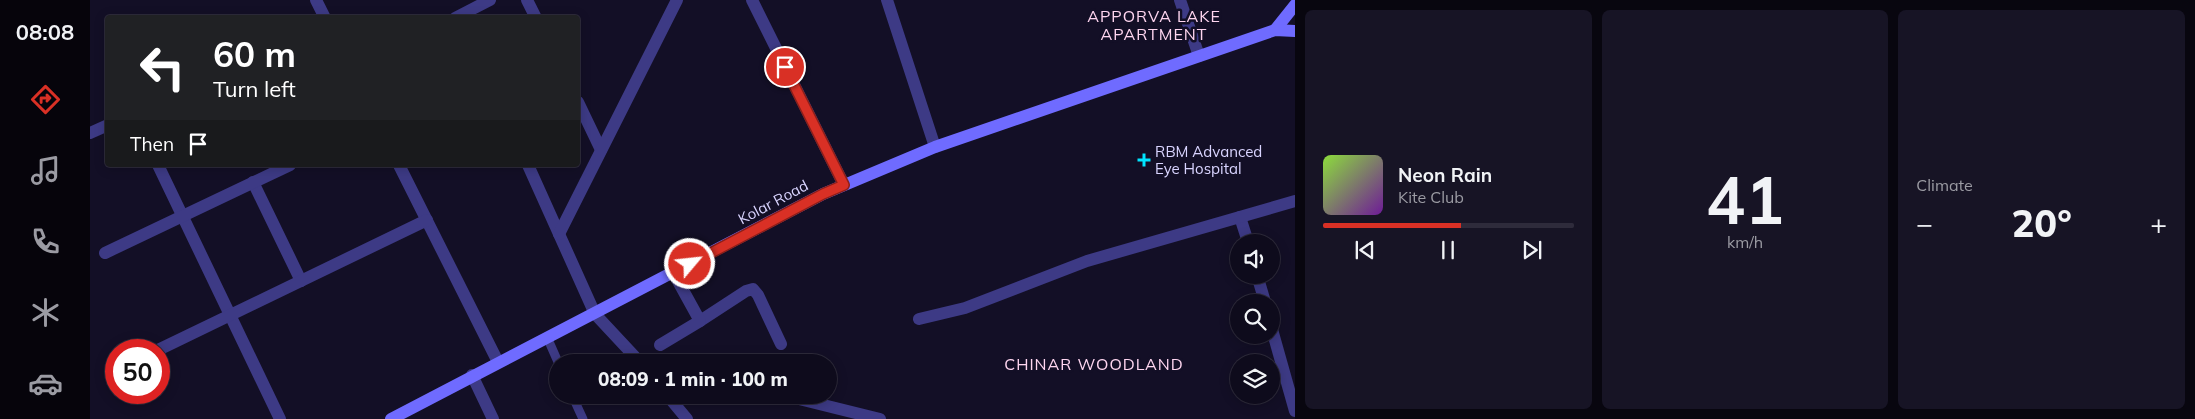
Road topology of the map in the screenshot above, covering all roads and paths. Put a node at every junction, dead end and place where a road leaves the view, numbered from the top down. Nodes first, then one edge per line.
1 (316, 0) edge
2 (490, 0) edge
3 (527, 0) edge
4 (677, 0) edge
5 (752, 0) edge
6 (886, 0) edge
7 (1180, 0) edge
8 (1295, 5) edge
9 (324, 15) edge
10 (463, 15) edge
11 (534, 15) edge
12 (1275, 30) junction
13 (1295, 31) edge
14 (1199, 56) junction
15 (580, 106) edge
16 (105, 126) edge
17 (90, 133) edge
18 (936, 147) junction
19 (601, 150) junction
20 (159, 167) edge
21 (286, 167) edge
22 (400, 167) edge
23 (529, 167) edge
24 (254, 182) junction
25 (844, 185) junction
26 (1295, 201) edge
27 (182, 216) junction
28 (1240, 217) junction
29 (427, 220) junction
30 (559, 234) junction
31 (1245, 234) edge
32 (105, 253) dead end
33 (673, 272) junction
34 (301, 281) junction
35 (595, 314) junction
36 (230, 315) junction
37 (919, 319) dead end
38 (700, 321) junction
39 (547, 337) junction
40 (170, 344) edge
41 (781, 344) dead end
42 (1276, 344) edge
43 (660, 345) dead end
44 (554, 354) edge
45 (632, 354) edge
46 (498, 362) junction
47 (472, 375) junction
48 (576, 404) edge
49 (674, 404) edge
50 (819, 404) edge
51 (1295, 411) edge
52 (280, 419) edge
53 (393, 419) edge
54 (493, 419) edge
55 (583, 419) edge
56 (687, 419) edge
57 (880, 419) edge

1 - 9 street
2 - 10 street
3 - 11 street
4 - 19 street
5 - 25 street
6 - 18 street
7 - 14 street
8 - 12 main road
12 - 13 main road, Kolar Road
12 - 14 main road, Kolar Road
14 - 18 main road, Kolar Road
15 - 19 street
16 - 17 street
18 - 25 main road, Kolar Road
19 - 30 street
20 - 27 street
21 - 24 street
22 - 29 street
23 - 30 street
24 - 27 street
24 - 34 street
25 - 33 main road, Kolar Road
26 - 28 street
27 - 32 street
27 - 36 street
28 - 31 street
28 - 37 street
29 - 34 street
29 - 46 street
30 - 35 street
33 - 35 main road, Kolar Road
33 - 38 street
34 - 36 street
35 - 39 main road, Kolar Road
35 - 45 street
36 - 40 street
36 - 52 street
38 - 41 street
38 - 43 street
39 - 44 lane
39 - 46 main road, Kolar Road
42 - 51 street
46 - 47 main road, Kolar Road
47 - 53 main road, Kolar Road
47 - 54 street
48 - 55 lane
49 - 56 street
50 - 57 street

